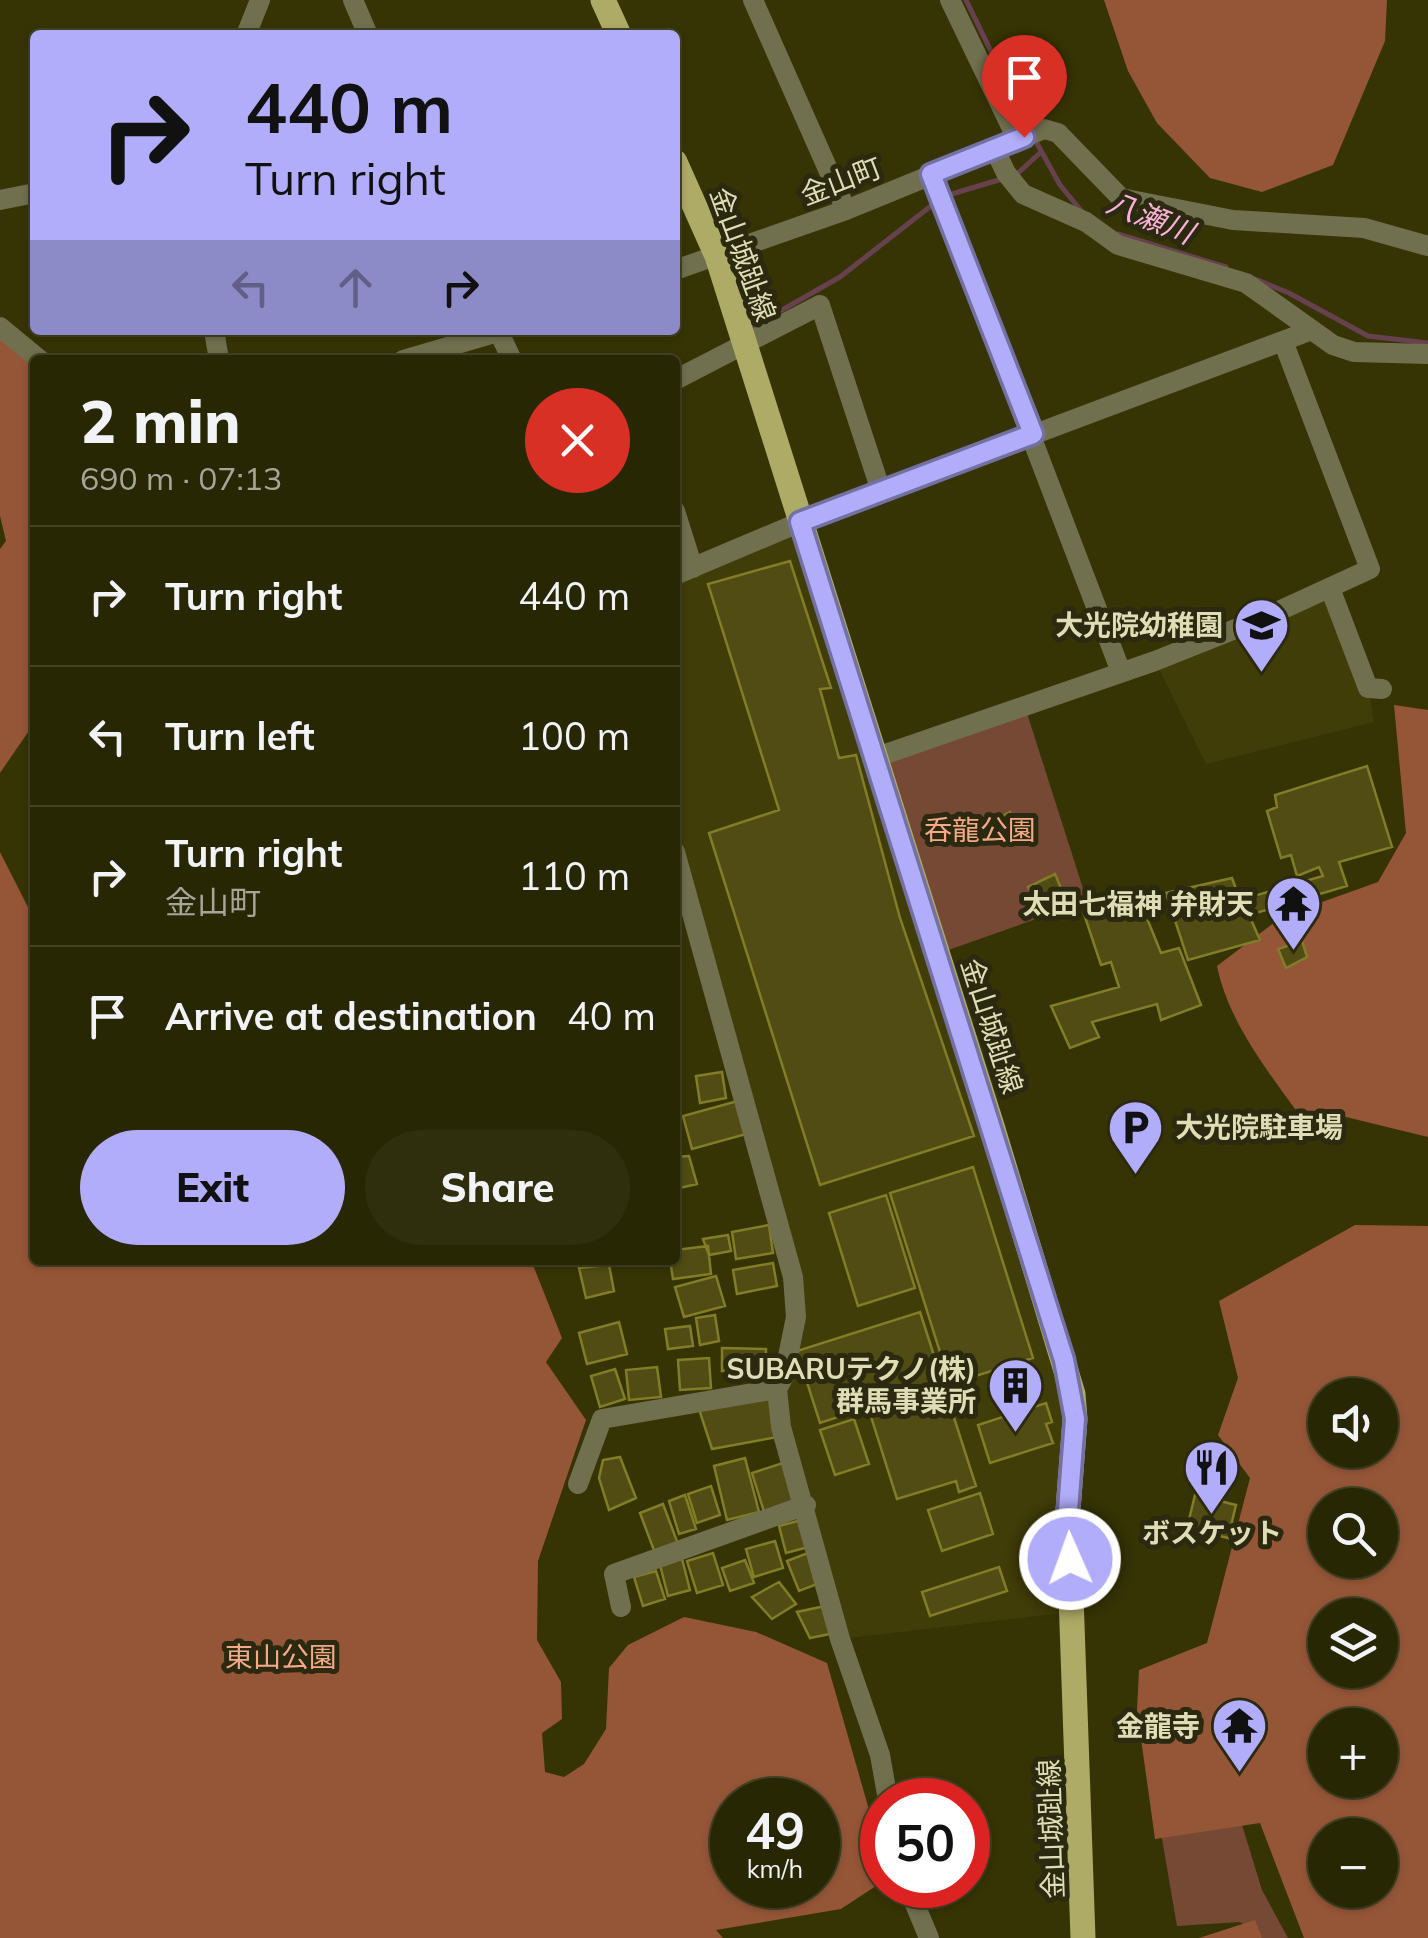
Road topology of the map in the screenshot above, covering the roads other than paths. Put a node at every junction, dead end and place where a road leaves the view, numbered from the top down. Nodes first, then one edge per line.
1 (260, 0) edge
2 (353, 0) edge
3 (603, 0) edge
4 (754, 0) edge
5 (950, 0) edge
6 (248, 30) edge
7 (366, 30) edge
8 (617, 30) edge
9 (1027, 135) junction
10 (994, 148) junction
11 (680, 173) edge
12 (938, 192) junction
13 (30, 194) edge
14 (0, 200) edge
15 (846, 210) junction
16 (1428, 246) edge
17 (717, 256) junction
18 (680, 268) edge
19 (0, 327) edge
20 (1312, 330) junction
21 (486, 335) edge
22 (1283, 341) junction
23 (745, 346) junction
24 (1428, 354) edge
25 (34, 355) edge
26 (419, 355) edge
27 (680, 378) edge
28 (1033, 434) junction
29 (881, 491) junction
30 (800, 522) junction
31 (680, 545) edge
32 (684, 572) edge
33 (1330, 588) junction
34 (1121, 672) junction
35 (1382, 690) dead end
36 (874, 758) junction
37 (680, 870) edge
38 (777, 1389) junction
39 (578, 1484) dead end
40 (806, 1505) junction
41 (622, 1607) dead end
42 (884, 1778) edge
43 (917, 1908) edge
44 (929, 1938) edge
45 (1083, 1938) edge

1 - 6 street
2 - 7 street
3 - 8 main road
4 - 15 street
5 - 9 street
9 - 10 street, 金山町
9 - 16 street
10 - 12 street, 金山町
10 - 20 street
11 - 17 main road, 金山城趾線
12 - 15 street, 金山町
12 - 28 street
13 - 14 street
15 - 17 street, 金山町
17 - 18 street, 金山町
17 - 23 main road, 金山城趾線
19 - 25 street
20 - 22 street
20 - 24 street
21 - 26 street
22 - 28 street
22 - 33 street
23 - 27 street
23 - 29 street
23 - 30 main road, 金山城趾線
28 - 29 street
28 - 34 street
29 - 30 street
30 - 32 street
30 - 36 main road, 金山城趾線
31 - 32 street
33 - 34 street
33 - 35 street
34 - 36 street
36 - 45 main road, 金山城趾線
37 - 38 street
38 - 39 street
38 - 40 street
40 - 41 street
40 - 42 street
43 - 44 street

